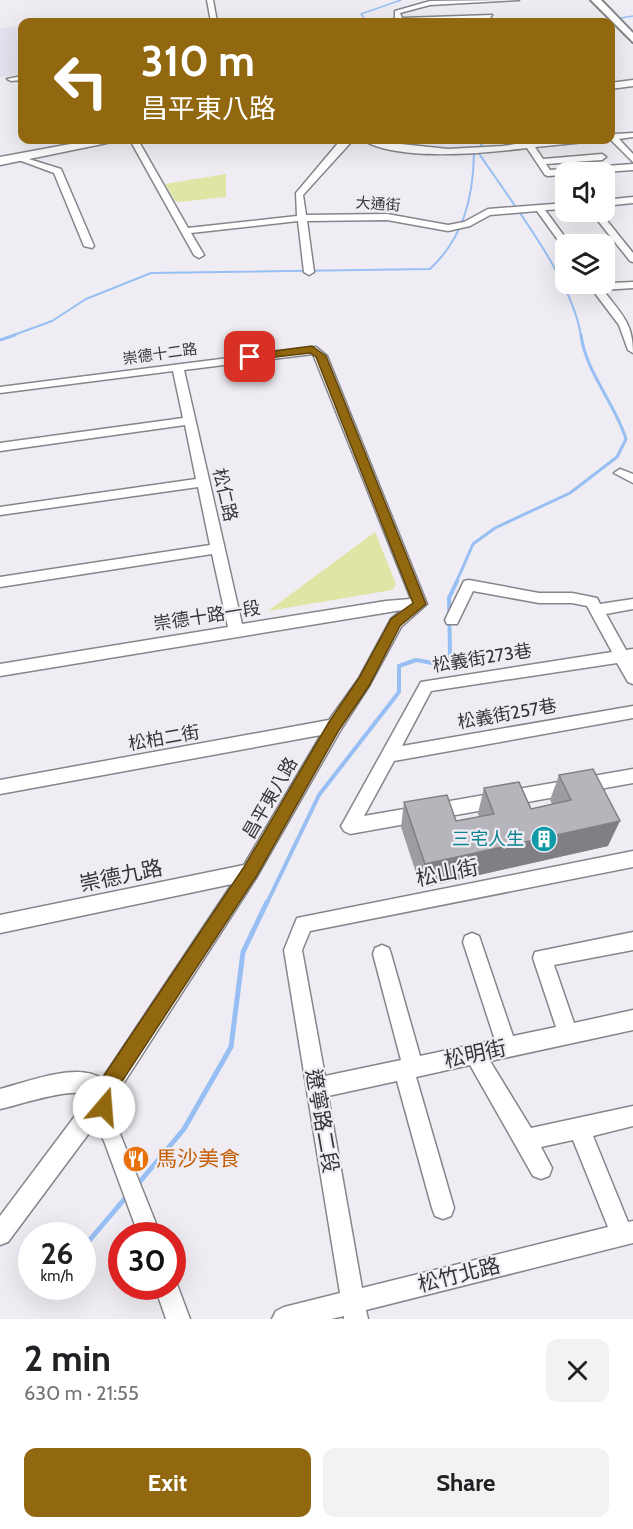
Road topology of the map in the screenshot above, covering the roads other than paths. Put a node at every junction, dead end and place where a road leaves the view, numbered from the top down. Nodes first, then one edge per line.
1 (210, 0) edge
2 (516, 0) edge
3 (590, 0) edge
4 (597, 0) edge
5 (483, 1) edge
6 (213, 18) edge
7 (398, 18) edge
8 (492, 18) edge
9 (604, 18) edge
10 (614, 18) edge
11 (615, 20) edge
12 (615, 30) edge
13 (633, 39) edge
14 (633, 46) edge
15 (18, 78) edge
16 (11, 79) dead end
17 (633, 83) edge
18 (615, 85) edge
19 (633, 135) edge
20 (615, 136) edge
21 (615, 140) edge
22 (86, 144) edge
23 (136, 144) edge
24 (342, 144) edge
25 (385, 144) edge
26 (528, 144) joint
27 (19, 157) junction
28 (602, 157) dead end
29 (633, 159) edge
30 (0, 161) edge
31 (541, 162) junction
32 (633, 167) edge
33 (633, 200) edge
34 (615, 202) edge
35 (555, 207) edge
36 (539, 208) junction
37 (302, 218) junction
38 (604, 222) edge
39 (185, 231) junction
40 (558, 234) edge
41 (90, 246) dead end
42 (199, 255) dead end
43 (633, 259) edge
44 (309, 272) dead end
45 (615, 285) edge
46 (633, 285) edge
47 (601, 294) edge
48 (632, 347) edge
49 (178, 367) junction
50 (0, 390) edge
51 (189, 421) junction
52 (0, 447) edge
53 (620, 473) dead end
54 (633, 480) edge
55 (203, 482) junction
56 (0, 511) edge
57 (219, 548) junction
58 (0, 582) edge
59 (420, 604) junction
60 (633, 604) edge
61 (597, 610) junction
62 (452, 620) dead end
63 (236, 632) junction
64 (627, 656) edge
65 (0, 670) edge
66 (633, 678) edge
67 (633, 712) edge
68 (334, 726) junction
69 (388, 755) junction
70 (633, 776) edge
71 (0, 788) edge
72 (633, 859) edge
73 (250, 872) junction
74 (0, 924) edge
75 (304, 924) joint
76 (633, 941) edge
77 (472, 942) dead end
78 (382, 954) dead end
79 (633, 1020) edge
80 (568, 1034) junction
81 (507, 1047) junction
82 (475, 1054) junction
83 (408, 1068) junction
84 (316, 1088) junction
85 (104, 1093) junction
86 (0, 1099) edge
87 (633, 1116) edge
88 (579, 1128) junction
89 (526, 1140) junction
90 (541, 1168) dead end
91 (443, 1208) dead end
92 (145, 1222) edge
93 (0, 1234) edge
94 (629, 1235) edge
95 (171, 1300) edge
96 (354, 1311) edge
97 (178, 1319) edge
98 (284, 1319) edge

1 - 6 street
2 - 5 street
3 - 9 main road
4 - 10 main road
5 - 7 street
5 - 8 street
11 - 13 main road
12 - 14 main road
15 - 16 street
17 - 18 street
19 - 20 street
21 - 29 street
22 - 27 street
23 - 39 street
24 - 37 street
25 - 26 street
26 - 31 street
27 - 30 street
27 - 41 street
28 - 31 street
31 - 32 street
33 - 34 street
35 - 36 street, 大通街
36 - 37 street, 大通街
36 - 40 street
37 - 39 street, 大通街
37 - 44 street
38 - 43 street
39 - 42 street
45 - 46 street
47 - 48 street
49 - 50 street, 崇德十二路
49 - 51 street, 松仁路
49 - 59 street, 崇德十二路
51 - 52 street
51 - 55 street, 松仁路
53 - 54 street
55 - 56 street
55 - 57 street, 松仁路
57 - 58 street
57 - 63 street, 松仁路
59 - 63 street, 崇德十路一段
59 - 68 street, 昌平東八路
60 - 61 street
61 - 62 street
61 - 64 street
63 - 65 street, 崇德十路一段
64 - 66 street
64 - 69 street, 松義街273巷
67 - 69 street, 松義街257巷
68 - 71 street, 松柏二街
68 - 73 street, 昌平東八路
69 - 70 street
72 - 75 street, 松山街
73 - 74 street, 崇德九路
73 - 85 street, 昌平東八路
75 - 84 street, 遼寧路二段
76 - 80 street
77 - 81 street
78 - 83 street
79 - 80 street, 松明街
80 - 81 street, 松明街
81 - 82 street, 松明街
82 - 83 street, 松明街
82 - 89 street
83 - 84 street, 松明街
83 - 91 street
84 - 96 street, 遼寧路二段
85 - 86 street
85 - 92 street
85 - 93 street, 昌平東八路
87 - 88 street
88 - 89 street
88 - 94 street
89 - 90 street
94 - 96 street, 松竹北路
95 - 97 street
96 - 98 street, 松竹北路

